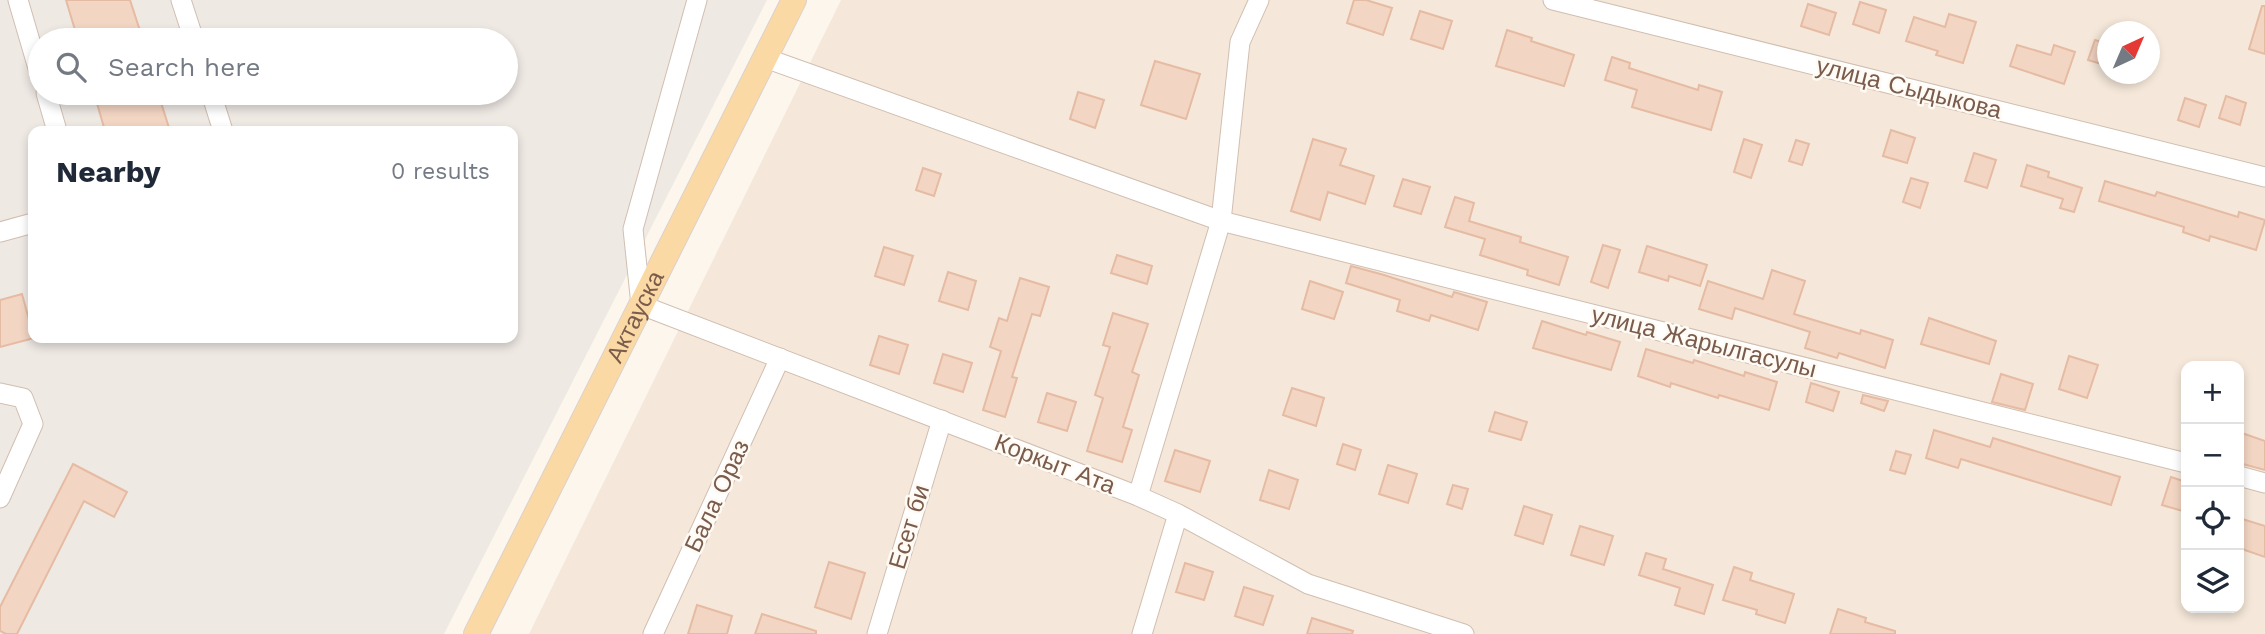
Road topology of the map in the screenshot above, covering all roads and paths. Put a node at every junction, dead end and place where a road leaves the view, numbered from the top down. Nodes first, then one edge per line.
1 (18, 0) edge
2 (181, 0) edge
3 (697, 0) edge
4 (794, 0) edge
5 (1259, 0) edge
6 (1553, 0) edge
7 (190, 28) edge
8 (28, 34) edge
9 (765, 58) junction
10 (49, 105) edge
11 (215, 105) edge
12 (56, 126) edge
13 (221, 126) edge
14 (2265, 177) edge
15 (1221, 221) junction
16 (28, 224) edge
17 (0, 232) edge
18 (641, 305) junction
19 (780, 358) junction
20 (0, 393) edge
21 (942, 420) junction
22 (2181, 462) edge
23 (2244, 477) edge
24 (2265, 483) edge
25 (1138, 496) junction
26 (0, 498) edge
27 (1178, 514) junction
28 (476, 634) edge
29 (653, 634) edge
30 (877, 634) edge
31 (1142, 634) edge
32 (1464, 634) edge

1 - 8 street
2 - 7 street
3 - 18 street
4 - 9 main road, Актауска
5 - 15 street
6 - 14 street, улица Сыдыкова
9 - 15 street, улица Жарылгасулы
9 - 18 main road, Актауска
10 - 12 street
11 - 13 street
15 - 22 street, улица Жарылгасулы
15 - 25 street
16 - 17 street
18 - 19 street, Коркыт Ата
18 - 28 main road, Актауска
19 - 21 street, Коркыт Ата
19 - 29 street, Бала Ораз
20 - 26 street
21 - 25 street, Коркыт Ата
21 - 30 street, Есет би
23 - 24 street
25 - 27 street, Коркыт Ата
27 - 31 street
27 - 32 street, Коркыт Ата

